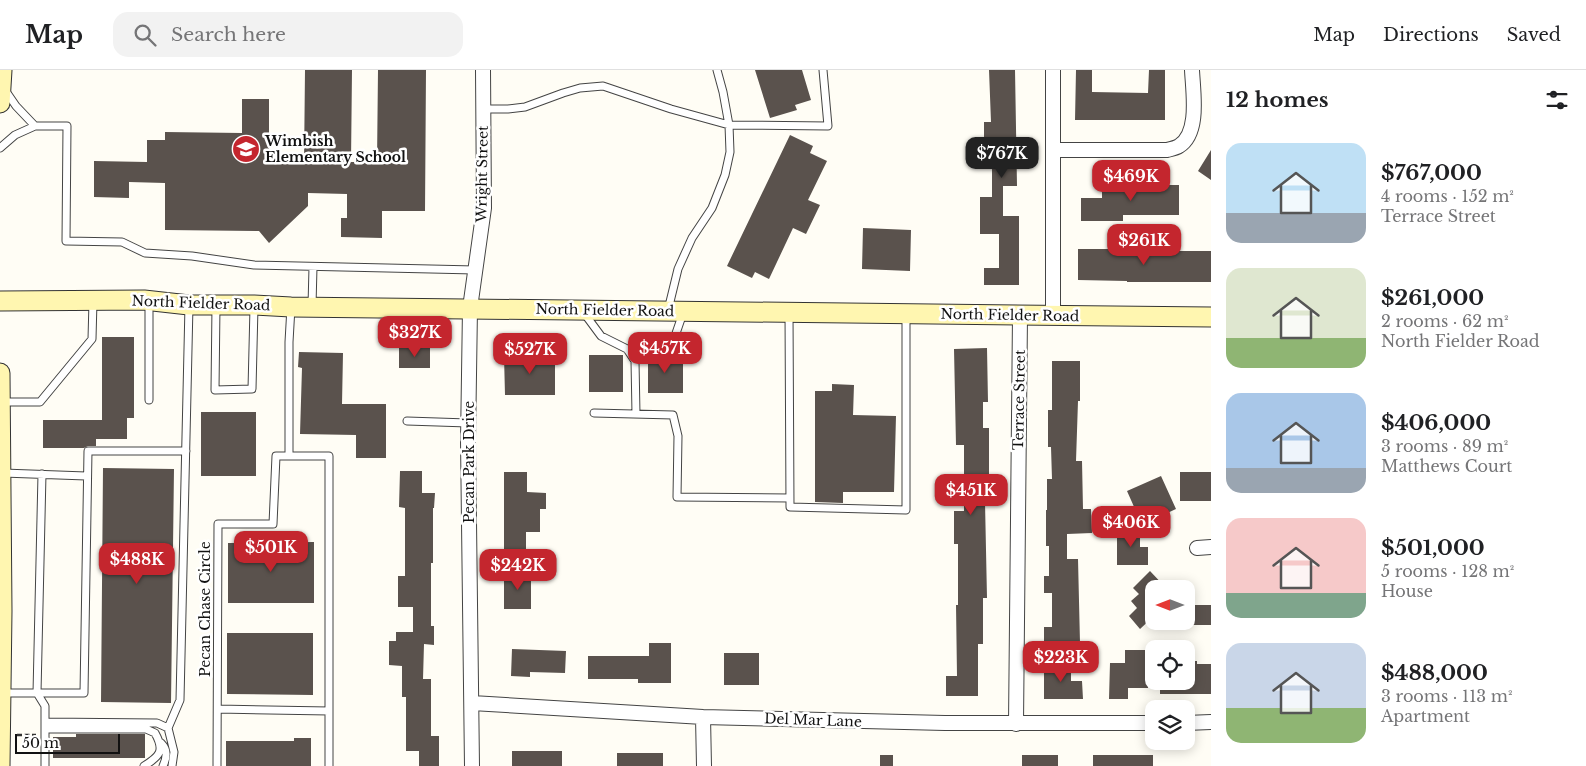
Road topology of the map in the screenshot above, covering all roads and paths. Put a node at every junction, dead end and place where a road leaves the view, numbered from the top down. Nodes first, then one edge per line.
1 (483, 70) edge
2 (717, 70) edge
3 (823, 70) edge
4 (1053, 70) edge
5 (1192, 70) edge
6 (1, 77) edge
7 (0, 104) edge
8 (483, 109) junction
9 (34, 126) junction
10 (729, 126) junction
11 (0, 148) edge
12 (1054, 150) junction
13 (313, 267) junction
14 (476, 270) junction
15 (93, 300) junction
16 (149, 300) junction
17 (0, 301) edge
18 (189, 305) junction
19 (254, 305) junction
20 (216, 306) junction
21 (291, 306) junction
22 (312, 307) junction
23 (470, 308) junction
24 (581, 310) junction
25 (676, 311) junction
26 (789, 312) junction
27 (906, 313) junction
28 (1020, 315) junction
29 (1053, 315) junction
30 (1211, 317) edge
31 (635, 361) junction
32 (0, 373) edge
33 (0, 390) edge
34 (148, 400) dead end
35 (0, 402) edge
36 (594, 414) dead end
37 (636, 414) junction
38 (407, 422) dead end
39 (468, 423) junction
40 (186, 451) junction
41 (289, 456) junction
42 (0, 473) edge
43 (42, 474) junction
44 (86, 476) junction
45 (790, 498) junction
46 (1, 611) edge
47 (1, 693) edge
48 (37, 693) junction
49 (472, 703) junction
50 (218, 710) junction
51 (329, 711) junction
52 (703, 717) junction
53 (1211, 722) edge
54 (1145, 723) edge
55 (1195, 723) edge
56 (1016, 724) junction
57 (45, 726) junction
58 (168, 728) junction
59 (161, 743) junction
60 (0, 756) edge
61 (0, 766) edge
62 (45, 766) edge
63 (144, 766) edge
64 (163, 766) edge
65 (172, 766) edge
66 (217, 766) edge
67 (329, 766) edge
68 (472, 766) edge
69 (704, 766) edge

1 - 8 street, Wright Street
2 - 10 lane
3 - 10 lane
4 - 12 street
5 - 12 street
6 - 7 main road
6 - 9 lane
8 - 10 lane
8 - 14 street, Wright Street
9 - 11 lane
9 - 13 lane
10 - 25 lane
12 - 29 street
13 - 14 lane
13 - 22 lane
14 - 23 street, Wright Street
15 - 16 main road, North Fielder Road
15 - 17 main road, North Fielder Road
15 - 35 lane
16 - 18 main road, North Fielder Road
16 - 34 lane
18 - 20 main road, North Fielder Road
18 - 40 lane, Pecan Chase Circle
19 - 20 main road, North Fielder Road
19 - 20 lane
19 - 21 main road, North Fielder Road
21 - 22 main road, North Fielder Road
21 - 41 lane
22 - 23 main road, North Fielder Road
23 - 24 main road, North Fielder Road
23 - 39 street, Pecan Park Drive
24 - 25 main road, North Fielder Road
24 - 31 lane
25 - 26 main road, North Fielder Road
25 - 31 lane
26 - 27 main road, North Fielder Road
26 - 45 lane
27 - 28 main road, North Fielder Road
27 - 45 lane
28 - 29 main road, North Fielder Road
28 - 56 street, Terrace Street
29 - 30 main road, North Fielder Road
31 - 37 lane
32 - 33 main road
33 - 35 main road
35 - 42 main road
36 - 37 lane
37 - 45 lane
38 - 39 lane
39 - 49 street, Pecan Park Drive
40 - 44 lane
40 - 58 lane, Pecan Chase Circle
41 - 50 lane, Pecan Chase Circle
41 - 51 lane
42 - 43 lane
42 - 46 main road
43 - 44 lane
43 - 48 lane
44 - 48 lane
46 - 47 main road
47 - 48 lane
47 - 60 main road
48 - 57 lane
49 - 52 street, Del Mar Lane
49 - 68 street, Pecan Park Drive
50 - 51 lane
50 - 66 lane, Pecan Chase Circle
51 - 67 lane
52 - 56 street, Del Mar Lane
52 - 69 street
53 - 55 street
54 - 56 street, Del Mar Lane
57 - 58 lane
57 - 59 lane
57 - 62 lane
58 - 65 lane
59 - 63 lane
59 - 64 lane
60 - 61 main road

